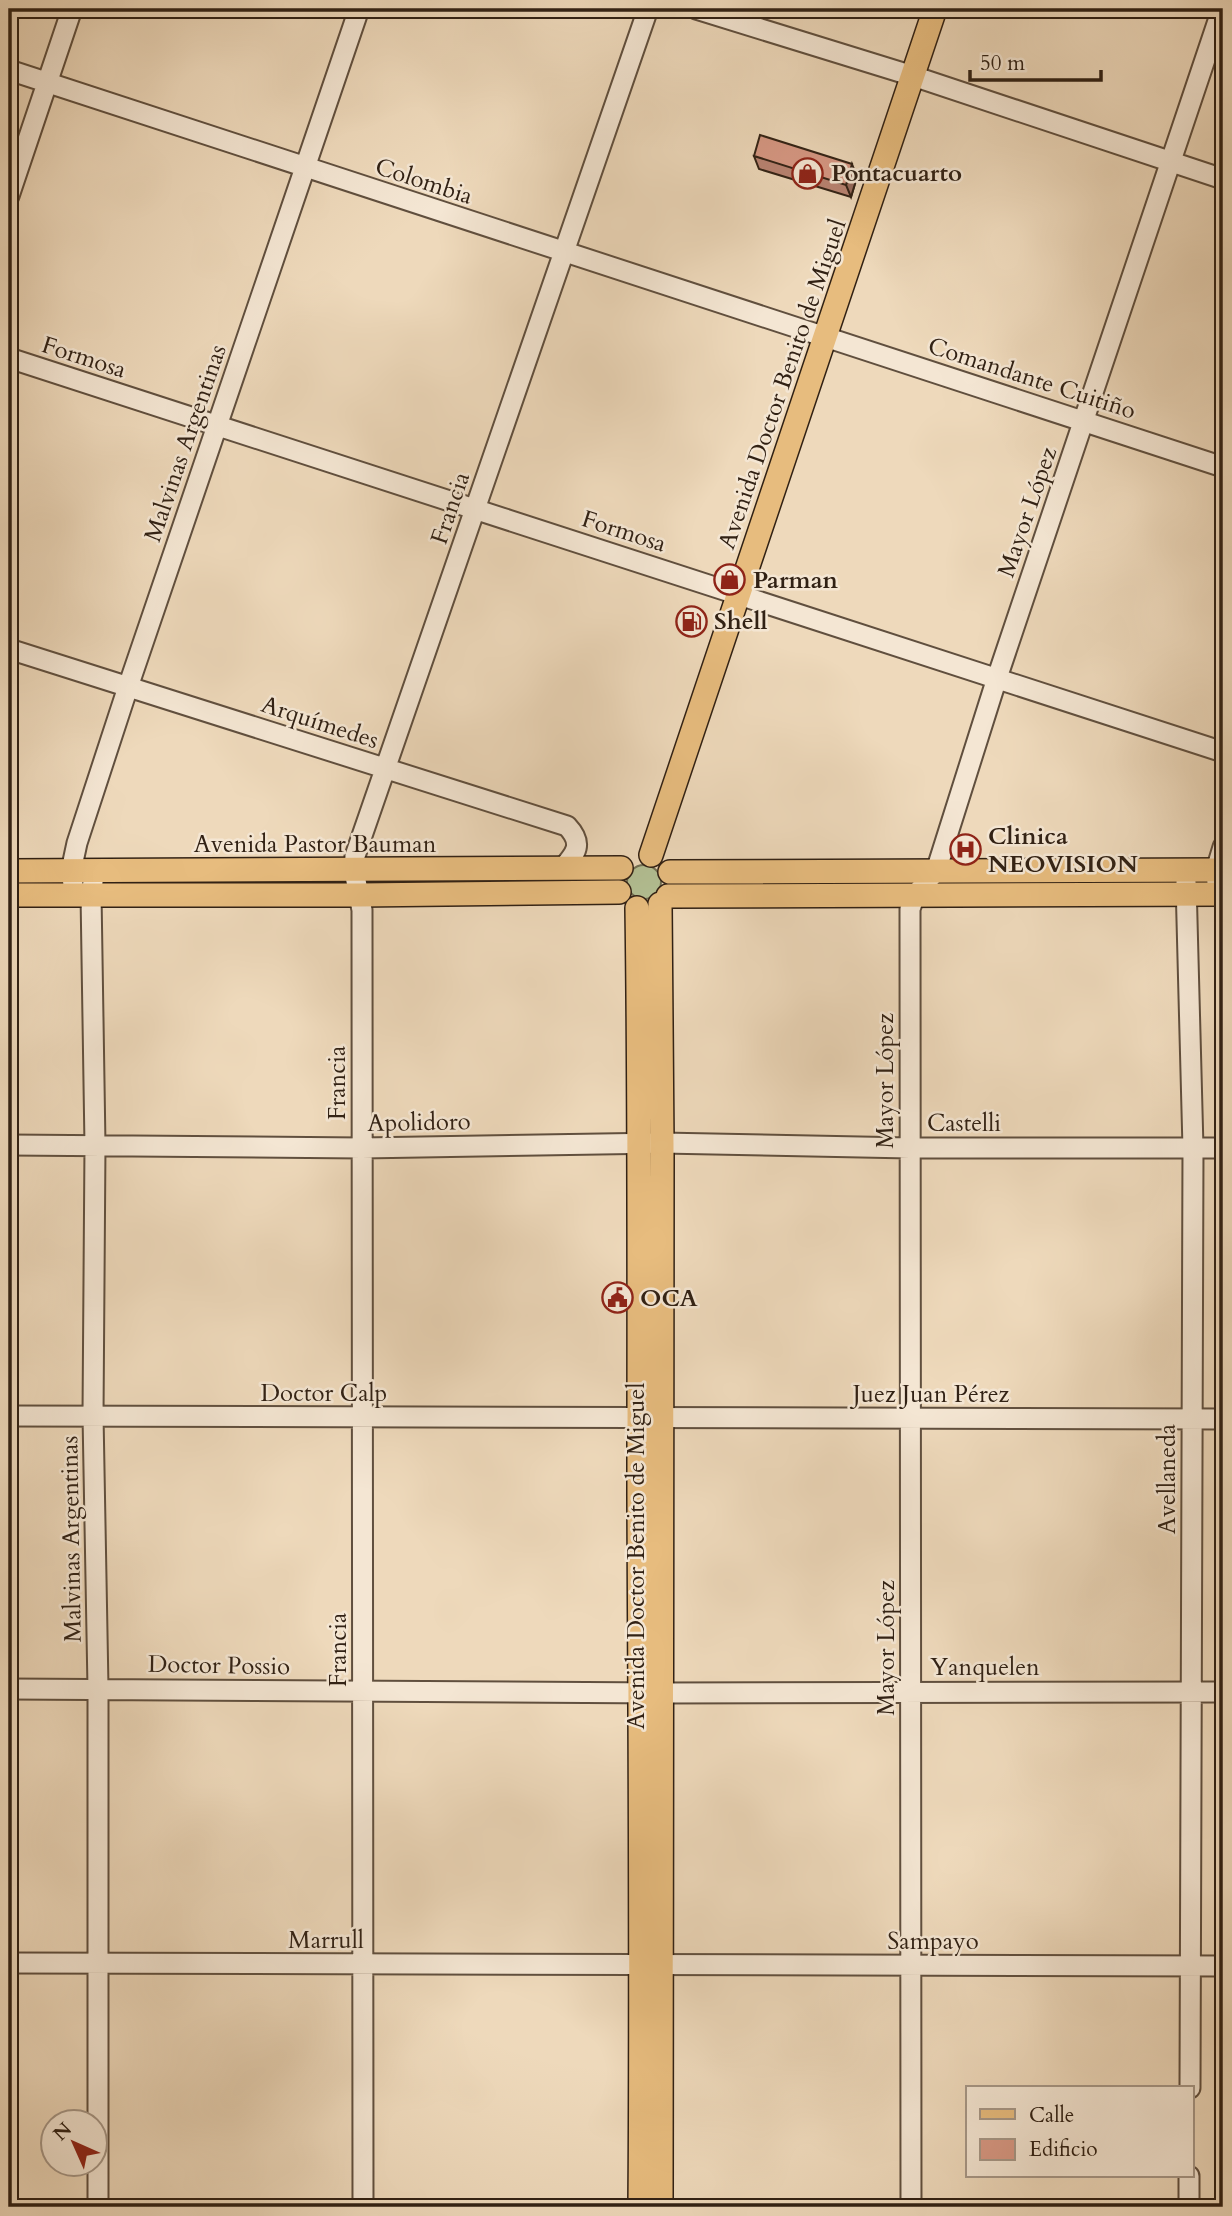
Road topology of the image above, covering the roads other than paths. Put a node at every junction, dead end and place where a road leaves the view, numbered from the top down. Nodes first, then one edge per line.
1 (72, 9) edge
2 (359, 9) edge
3 (648, 9) edge
4 (696, 9) edge
5 (935, 9) edge
6 (1222, 9) edge
7 (9, 71) edge
8 (913, 76) junction
9 (47, 83) junction
10 (1171, 161) junction
11 (305, 167) junction
12 (1223, 179) edge
13 (9, 196) edge
14 (564, 252) junction
15 (825, 337) junction
16 (9, 358) edge
17 (1084, 421) junction
18 (217, 426) junction
19 (1223, 467) edge
20 (475, 509) junction
21 (739, 594) junction
22 (9, 649) edge
23 (997, 678) junction
24 (128, 687) junction
25 (1223, 752) edge
26 (386, 769) junction
27 (1223, 847) edge
28 (651, 855) junction
29 (621, 868) junction
30 (562, 869) junction
31 (1186, 870) junction
32 (1219, 870) edge
33 (71, 871) junction
34 (95, 871) junction
35 (355, 871) junction
36 (936, 871) junction
37 (9, 872) edge
38 (670, 872) junction
39 (619, 892) junction
40 (1186, 894) junction
41 (1220, 894) edge
42 (9, 895) edge
43 (83, 895) junction
44 (360, 895) junction
45 (915, 895) junction
46 (655, 903) junction
47 (652, 1143) junction
48 (95, 1144) junction
49 (9, 1145) edge
50 (362, 1148) junction
51 (910, 1148) junction
52 (1193, 1148) junction
53 (1223, 1148) edge
54 (93, 1415) junction
55 (9, 1416) edge
56 (362, 1418) junction
57 (639, 1418) junction
58 (662, 1418) junction
59 (910, 1419) junction
60 (1192, 1419) junction
61 (1223, 1419) edge
62 (98, 1688) junction
63 (9, 1689) edge
64 (362, 1690) junction
65 (910, 1692) junction
66 (1191, 1692) junction
67 (1223, 1692) edge
68 (640, 1693) junction
69 (663, 1693) junction
70 (9, 1963) edge
71 (98, 1963) junction
72 (652, 1964) junction
73 (363, 1965) junction
74 (911, 1966) junction
75 (1190, 1966) junction
76 (1223, 1966) edge
77 (1190, 2086) edge
78 (1189, 2178) edge
79 (98, 2207) edge
80 (363, 2207) edge
81 (640, 2207) edge
82 (662, 2207) edge
83 (911, 2207) edge
84 (1189, 2207) edge

1 - 9 street
2 - 11 street, Malvinas Argentinas
3 - 14 street, Francia
4 - 8 street
5 - 8 main road, Avenida Doctor Benito de Miguel
6 - 10 street, Mayor López
7 - 9 street, Colombia
8 - 10 street
8 - 15 main road, Avenida Doctor Benito de Miguel
9 - 11 street, Colombia
9 - 13 street
10 - 12 street
10 - 17 street, Mayor López
11 - 14 street, Colombia
11 - 18 street, Malvinas Argentinas
14 - 15 street, Colombia
14 - 20 street, Francia
15 - 17 street, Comandante Cuitiño
15 - 21 main road, Avenida Doctor Benito de Miguel
16 - 18 street, Formosa
17 - 19 street, Comandante Cuitiño
17 - 23 street, Mayor López
18 - 20 street, Formosa
18 - 24 street, Malvinas Argentinas
20 - 21 street, Formosa
20 - 26 street, Francia
21 - 23 street, Formosa
21 - 28 main road, Avenida Doctor Benito de Miguel
22 - 24 street, Arquímedes
23 - 25 street, Formosa
23 - 36 street, Mayor López
24 - 26 street, Arquímedes
24 - 33 street, Malvinas Argentinas
26 - 30 street, Arquímedes
26 - 35 street, Francia
27 - 32 street
28 - 29 main road
28 - 38 main road
29 - 30 main road, Avenida Pastor Bauman
29 - 39 main road
30 - 35 main road, Avenida Pastor Bauman
31 - 32 main road
31 - 36 main road
31 - 40 street, Avellaneda
32 - 41 street
33 - 34 main road, Avenida Pastor Bauman
33 - 37 main road, Avenida Pastor Bauman
33 - 43 street, Malvinas Argentinas
34 - 35 main road, Avenida Pastor Bauman
34 - 43 street, Malvinas Argentinas
35 - 44 street, Francia
36 - 38 main road
36 - 45 street, Mayor López
38 - 46 main road
39 - 44 main road, Avenida Pastor Bauman
39 - 46 main road
40 - 41 main road
40 - 45 main road
40 - 52 street, Avellaneda
42 - 43 main road, Avenida Pastor Bauman
43 - 44 main road, Avenida Pastor Bauman
43 - 48 street, Malvinas Argentinas
44 - 50 street, Francia
45 - 46 main road
45 - 51 street, Mayor López
46 - 47 main road, Avenida Doctor Benito de Miguel
47 - 50 street, Apolidoro
47 - 51 street, Castelli
47 - 57 main road, Avenida Doctor Benito de Miguel
47 - 58 main road, Avenida Doctor Benito de Miguel
48 - 49 street, Apolidoro
48 - 50 street, Apolidoro
48 - 54 street, Malvinas Argentinas
50 - 56 street, Francia
51 - 52 street, Castelli
51 - 59 street, Mayor López
52 - 53 street, Castelli
52 - 60 street, Avellaneda
54 - 55 street, Doctor Calp
54 - 56 street, Doctor Calp
54 - 62 street, Malvinas Argentinas
56 - 57 street, Doctor Calp
56 - 64 street, Francia
57 - 58 street, Juez Juan Pérez
57 - 68 main road, Avenida Doctor Benito de Miguel
58 - 59 street, Juez Juan Pérez
58 - 69 main road, Avenida Doctor Benito de Miguel
59 - 60 street, Juez Juan Pérez
59 - 65 street, Mayor López
60 - 61 street, Juez Juan Pérez
60 - 66 street, Avellaneda
62 - 63 street, Doctor Possio
62 - 64 street, Doctor Possio
62 - 71 street, Malvinas Argentinas
64 - 68 street, Doctor Possio
64 - 73 street, Francia
65 - 66 street, Yanquelen
65 - 69 street, Yanquelen
65 - 74 street, Mayor López
66 - 67 street, Yanquelen
66 - 75 street, Avellaneda
68 - 69 street, Yanquelen
68 - 72 main road, Avenida Doctor Benito de Miguel
69 - 72 main road, Avenida Doctor Benito de Miguel
70 - 71 street, Marrull
71 - 73 street, Marrull
71 - 79 street, Malvinas Argentinas
72 - 73 street, Marrull
72 - 74 street, Sampayo
72 - 81 main road, Avenida Doctor Benito de Miguel
72 - 82 main road, Avenida Doctor Benito de Miguel
73 - 80 street, Francia
74 - 75 street, Sampayo
74 - 83 street, Mayor López
75 - 76 street, Sampayo
75 - 77 street, Avellaneda
78 - 84 street

